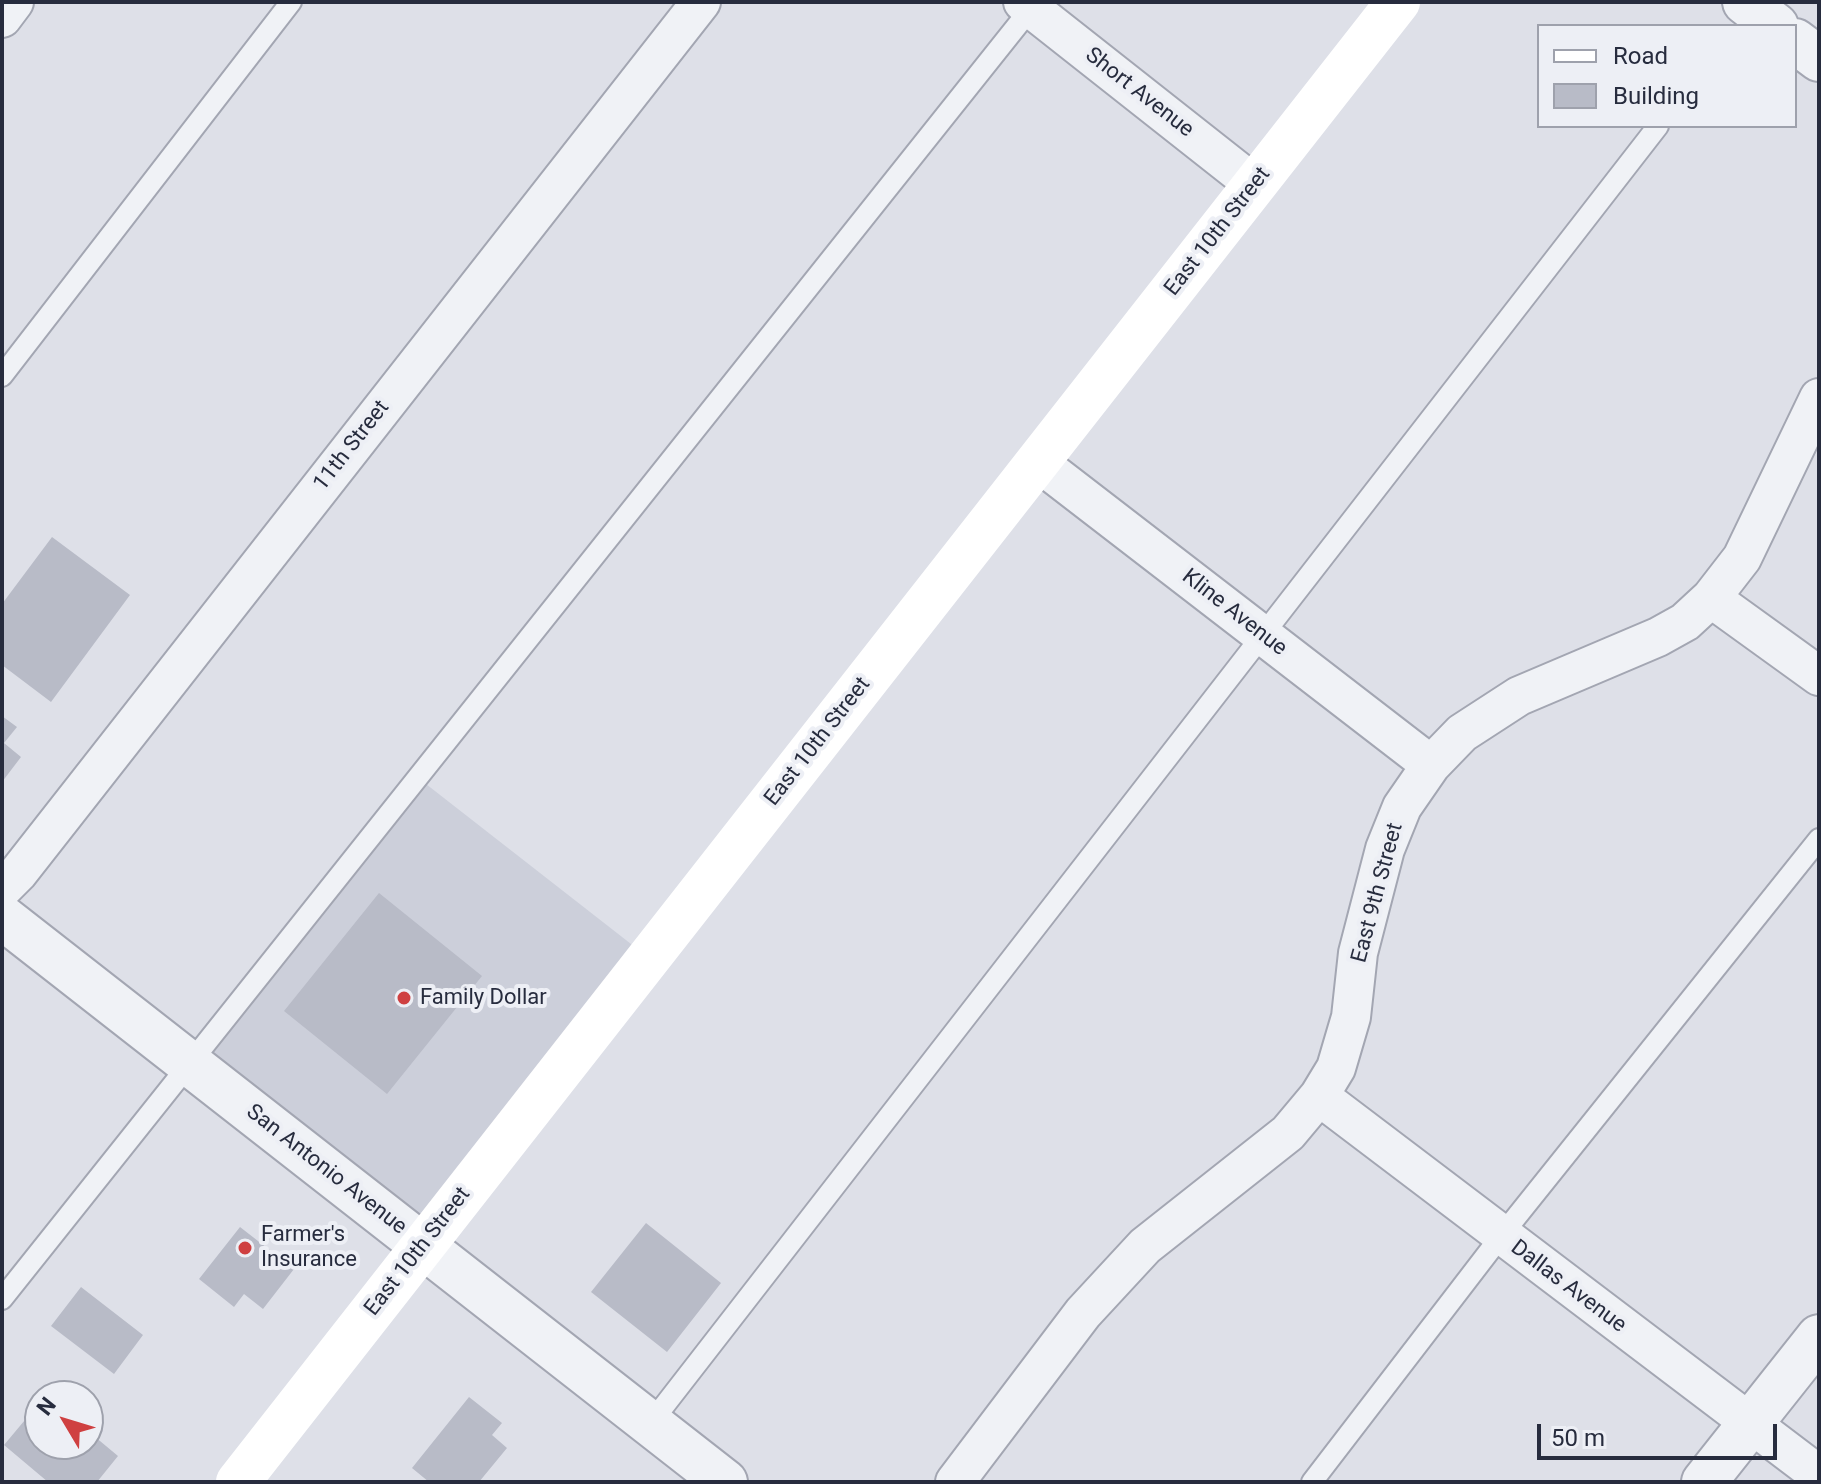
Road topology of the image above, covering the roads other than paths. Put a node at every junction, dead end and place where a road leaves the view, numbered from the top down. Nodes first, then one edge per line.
1 (14, 2) edge
2 (291, 2) edge
3 (701, 2) edge
4 (1398, 2) edge
5 (1030, 4) edge
6 (2, 18) edge
7 (1797, 42) edge
8 (1819, 59) edge
9 (1656, 128) edge
10 (1255, 185) junction
11 (2, 376) edge
12 (1819, 398) edge
13 (1038, 462) junction
14 (1711, 598) junction
15 (1261, 634) junction
16 (1819, 676) edge
17 (1431, 765) junction
18 (1819, 839) edge
19 (2, 889) edge
20 (2, 917) edge
21 (189, 1063) junction
22 (1319, 1096) junction
23 (1501, 1236) junction
24 (423, 1246) junction
25 (2, 1299) edge
26 (1819, 1337) edge
27 (650, 1424) junction
28 (1751, 1424) junction
29 (1819, 1475) edge
30 (238, 1482) edge
31 (725, 1482) edge
32 (955, 1482) edge
33 (1312, 1482) edge
34 (1704, 1482) edge

1 - 6 street
2 - 11 lane
3 - 19 street, 11th Street
4 - 10 main road, East 10th Street
5 - 10 street, Short Avenue
5 - 21 lane
7 - 8 street
9 - 15 lane
10 - 13 main road, East 10th Street
12 - 14 street, East 9th Street
13 - 15 street, Kline Avenue
13 - 24 main road, East 10th Street
14 - 16 street
14 - 17 street, East 9th Street
15 - 17 street, Kline Avenue
15 - 27 lane
17 - 22 street, East 9th Street
18 - 23 lane
20 - 21 street, San Antonio Avenue
21 - 24 street, San Antonio Avenue
21 - 25 lane
22 - 23 street, Dallas Avenue
22 - 32 street, East 9th Street
23 - 28 street, Dallas Avenue
23 - 33 lane
24 - 27 street, San Antonio Avenue
24 - 30 main road, East 10th Street
26 - 28 street
27 - 31 street, San Antonio Avenue
28 - 29 street, Dallas Avenue
28 - 34 street

